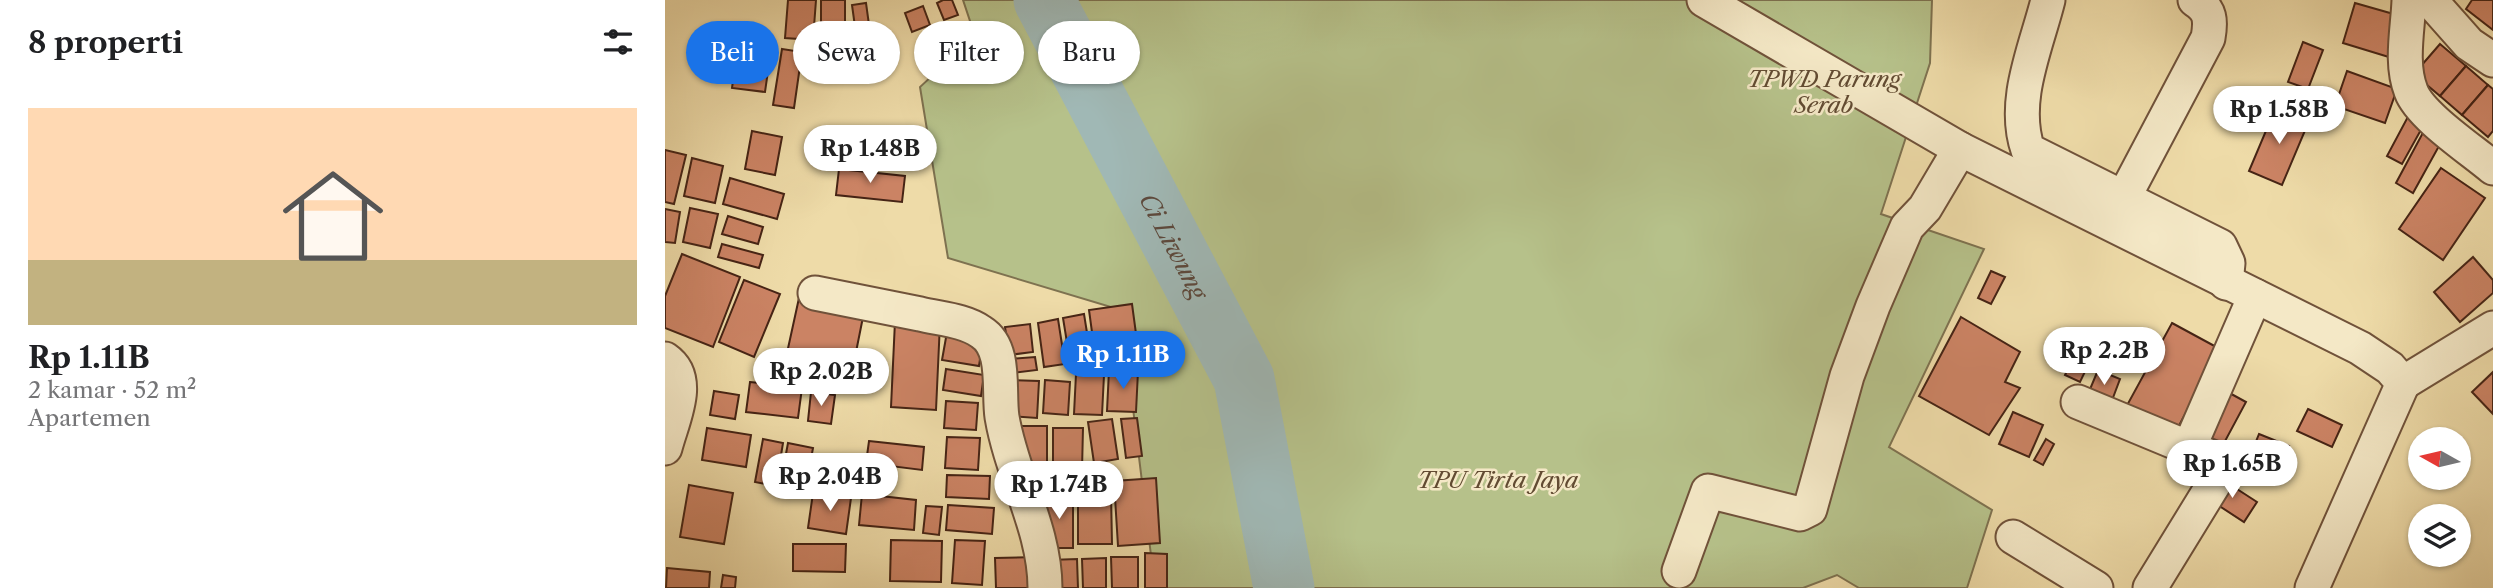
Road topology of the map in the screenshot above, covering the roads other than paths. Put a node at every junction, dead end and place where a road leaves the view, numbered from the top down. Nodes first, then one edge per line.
1 (1704, 0) edge
2 (2049, 0) edge
3 (2195, 0) edge
4 (2409, 0) edge
5 (2430, 0) edge
6 (2493, 60) edge
7 (1960, 149) junction
8 (2493, 168) edge
9 (2106, 212) junction
10 (2240, 290) junction
11 (815, 293) dead end
12 (2493, 328) edge
13 (665, 359) edge
14 (2403, 383) junction
15 (2078, 402) dead end
16 (665, 448) edge
17 (2189, 448) junction
18 (2013, 537) dead end
19 (1679, 571) dead end
20 (2318, 586) edge
21 (1045, 588) edge
22 (2096, 588) edge
23 (2150, 588) edge

1 - 7 street
2 - 9 street
3 - 9 street
4 - 8 street
5 - 6 street
7 - 9 street
7 - 19 street
9 - 10 street
10 - 14 street
10 - 17 street
11 - 21 street
12 - 14 street
13 - 16 street
14 - 20 street
15 - 17 street
17 - 23 street
18 - 22 street

